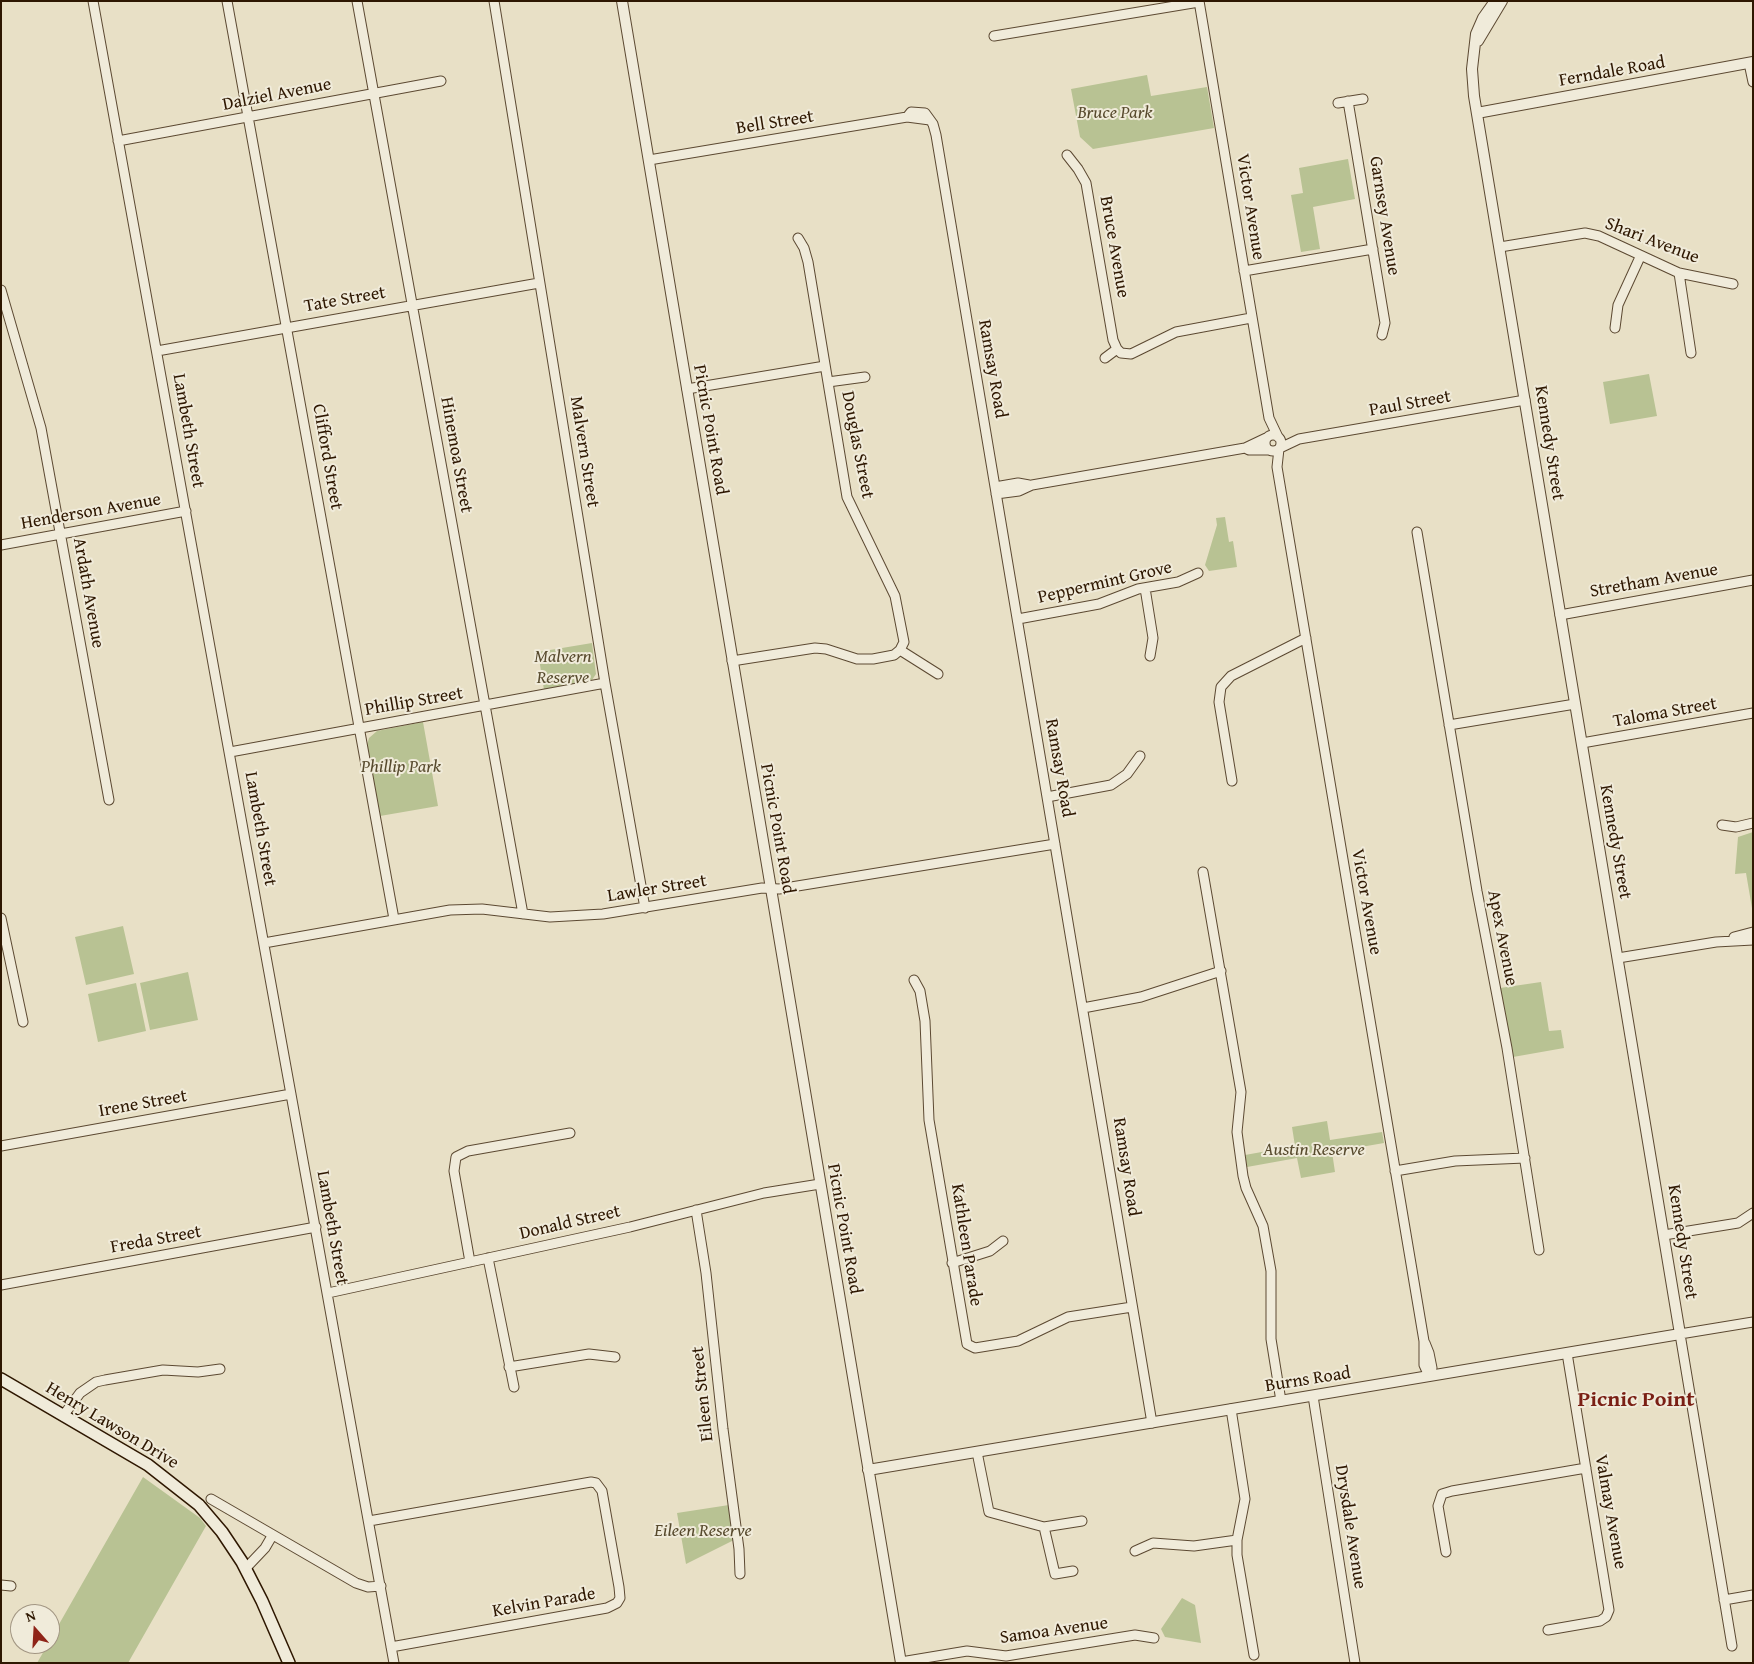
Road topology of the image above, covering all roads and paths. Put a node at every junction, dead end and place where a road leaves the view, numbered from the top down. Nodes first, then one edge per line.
1 (93, 1) edge
2 (227, 1) edge
3 (357, 1) edge
4 (494, 1) edge
5 (622, 1) edge
6 (1495, 1) edge
7 (1502, 1) edge
8 (1199, 2) edge
9 (994, 36) dead end
10 (1476, 43) junction
11 (1751, 63) edge
12 (441, 81) dead end
13 (1753, 82) edge
14 (374, 94) junction
15 (1363, 99) dead end
16 (1348, 101) junction
17 (1338, 103) dead end
18 (1477, 113) junction
19 (249, 117) junction
20 (930, 120) joint
21 (118, 141) junction
22 (1067, 155) dead end
23 (649, 160) junction
24 (798, 238) dead end
25 (1500, 247) junction
26 (1373, 249) junction
27 (1640, 256) junction
28 (1244, 271) junction
29 (1679, 273) junction
30 (539, 284) junction
31 (1733, 284) dead end
32 (1, 290) edge
33 (412, 305) junction
34 (1251, 318) junction
35 (287, 327) junction
36 (1615, 328) dead end
37 (1382, 335) dead end
38 (1117, 349) junction
39 (157, 351) junction
40 (1691, 353) dead end
41 (1105, 358) dead end
42 (825, 366) junction
43 (865, 376) dead end
44 (828, 382) junction
45 (687, 389) junction
46 (1526, 400) junction
47 (1269, 418) junction
48 (1267, 437) junction
49 (1278, 437) junction
50 (1299, 440) junction
51 (1245, 448) junction
52 (1279, 449) junction
53 (1267, 450) junction
54 (1277, 467) junction
55 (996, 491) junction
56 (186, 511) junction
57 (1417, 532) dead end
58 (60, 534) junction
59 (1, 544) edge
60 (1198, 573) dead end
61 (1753, 580) edge
62 (1145, 588) junction
63 (1560, 615) junction
64 (1018, 619) junction
65 (1306, 638) junction
66 (900, 650) junction
67 (1150, 656) dead end
68 (732, 661) junction
69 (938, 674) dead end
70 (605, 684) junction
71 (1575, 704) junction
72 (485, 706) junction
73 (1753, 713) edge
74 (1449, 725) junction
75 (360, 729) junction
76 (1582, 743) junction
77 (230, 752) junction
78 (1140, 756) dead end
79 (1232, 781) dead end
80 (1047, 797) junction
81 (109, 800) dead end
82 (1753, 823) edge
83 (1722, 825) dead end
84 (1055, 844) junction
85 (1203, 872) dead end
86 (771, 889) junction
87 (644, 908) junction
88 (523, 914) junction
89 (1, 918) edge
90 (394, 919) junction
91 (1753, 932) edge
92 (1753, 940) edge
93 (1716, 942) junction
94 (264, 943) junction
95 (1618, 958) junction
96 (1221, 971) junction
97 (914, 980) dead end
98 (1082, 1008) junction
99 (24, 1022) dead end
100 (291, 1094) junction
101 (570, 1133) dead end
102 (1, 1146) edge
103 (1525, 1158) junction
104 (1395, 1171) junction
105 (820, 1184) junction
106 (696, 1210) junction
107 (1753, 1213) edge
108 (316, 1227) junction
109 (1664, 1235) junction
110 (1003, 1241) dead end
111 (1539, 1250) dead end
112 (488, 1258) junction
113 (470, 1262) junction
114 (952, 1263) junction
115 (1, 1285) edge
116 (328, 1294) junction
117 (1132, 1307) junction
118 (1753, 1322) edge
119 (1680, 1334) junction
120 (1567, 1353) junction
121 (614, 1358) dead end
122 (509, 1367) junction
123 (220, 1369) dead end
124 (1429, 1376) junction
125 (1, 1379) edge
126 (514, 1388) dead end
127 (1313, 1396) junction
128 (1281, 1401) junction
129 (1231, 1409) junction
130 (63, 1416) junction
131 (1152, 1423) junction
132 (977, 1452) junction
133 (1586, 1468) junction
134 (868, 1470) junction
135 (211, 1498) dead end
136 (369, 1521) junction
137 (1082, 1521) dead end
138 (1044, 1527) junction
139 (272, 1536) junction
140 (1237, 1540) junction
141 (1135, 1551) dead end
142 (1446, 1552) dead end
143 (246, 1568) junction
144 (1073, 1571) dead end
145 (740, 1574) dead end
146 (1, 1585) edge
147 (11, 1586) dead end
148 (381, 1586) junction
149 (1753, 1595) edge
150 (1724, 1600) junction
151 (1548, 1630) dead end
152 (1154, 1638) dead end
153 (1732, 1646) dead end
154 (392, 1647) junction
155 (1254, 1655) dead end
156 (901, 1662) edge
157 (289, 1663) edge
158 (394, 1663) edge
159 (1356, 1663) edge

1 - 21 street, Lambeth Street
2 - 19 street, Clifford Street
3 - 14 street, Hinemoa Street
4 - 30 street, Malvern Street
5 - 23 street, Picnic Point Road
6 - 10 street, Kennedy Street
7 - 10 street, Kennedy Street
8 - 9 street
8 - 28 street, Victor Avenue
10 - 18 street, Kennedy Street
11 - 13 street
11 - 18 street, Ferndale Road
12 - 14 street, Dalziel Avenue
14 - 19 street, Dalziel Avenue
14 - 33 street, Hinemoa Street
15 - 16 street
16 - 17 street
16 - 26 street, Garnsey Avenue
18 - 25 street, Kennedy Street
19 - 21 street, Dalziel Avenue
19 - 35 street, Clifford Street
20 - 23 street, Bell Street
20 - 55 street, Ramsay Road
21 - 39 street, Lambeth Street
22 - 38 street, Bruce Avenue
23 - 45 street, Picnic Point Road
24 - 42 street, Douglas Street
25 - 27 street, Shari Avenue
25 - 46 street, Kennedy Street
26 - 28 street
26 - 37 street, Garnsey Avenue
27 - 29 street, Shari Avenue
27 - 36 street
28 - 34 street, Victor Avenue
29 - 31 street, Shari Avenue
29 - 40 street
30 - 33 street, Tate Street
30 - 70 street, Malvern Street
32 - 58 street, Ardath Avenue
33 - 35 street, Tate Street
33 - 72 street, Hinemoa Street
34 - 38 street
34 - 47 street, Victor Avenue
35 - 39 street, Tate Street
35 - 75 street, Clifford Street
38 - 41 street
39 - 56 street, Lambeth Street
42 - 44 street, Douglas Street
42 - 45 street
43 - 44 street
44 - 66 street, Douglas Street
45 - 68 street, Picnic Point Road
46 - 50 street, Paul Street
46 - 63 street, Kennedy Street
47 - 48 street, Victor Avenue
47 - 49 street, Victor Avenue
48 - 49 street
48 - 51 street
48 - 53 street
49 - 50 street, Paul Street
49 - 52 street
50 - 52 street, Paul Street
51 - 53 street
51 - 55 street
52 - 53 street
52 - 54 street, Victor Avenue
53 - 54 street, Victor Avenue
54 - 65 street, Victor Avenue
55 - 64 street, Ramsay Road
56 - 58 street, Henderson Avenue
56 - 77 street, Lambeth Street
57 - 74 street, Apex Avenue
58 - 59 street, Henderson Avenue
58 - 81 street, Ardath Avenue
60 - 62 street, Peppermint Grove
61 - 63 street, Stretham Avenue
62 - 64 street, Peppermint Grove
62 - 67 street
63 - 71 street, Kennedy Street
64 - 80 street, Ramsay Road
65 - 79 street
65 - 104 street, Victor Avenue
66 - 68 street
66 - 69 street
68 - 86 street, Picnic Point Road
70 - 72 street, Phillip Street
70 - 87 street, Malvern Street
71 - 74 street
71 - 76 street, Kennedy Street
72 - 75 street, Phillip Street
72 - 88 street, Hinemoa Street
73 - 76 street, Taloma Street
74 - 103 street, Apex Avenue
75 - 77 street, Phillip Street
75 - 90 street, Clifford Street
76 - 95 street, Kennedy Street
77 - 94 street, Lambeth Street
78 - 80 street
80 - 84 street, Ramsay Road
82 - 83 street
84 - 86 street, Lawler Street
84 - 98 street, Ramsay Road
85 - 96 street
86 - 87 street, Lawler Street
86 - 105 street, Picnic Point Road
87 - 88 street, Lawler Street
88 - 90 street, Lawler Street
89 - 99 street
90 - 94 street, Lawler Street
91 - 93 street
92 - 93 street
93 - 95 street
94 - 100 street, Lambeth Street
95 - 109 street, Kennedy Street
96 - 98 street
96 - 128 street
97 - 114 street, Kathleen Parade
98 - 117 street, Ramsay Road
100 - 102 street, Irene Street
100 - 108 street, Lambeth Street
101 - 113 street
103 - 104 street
103 - 111 street, Apex Avenue
104 - 124 street, Victor Avenue
105 - 106 street, Donald Street
105 - 134 street, Picnic Point Road
106 - 112 street, Donald Street
106 - 145 street, Eileen Street
107 - 109 street
108 - 115 street, Freda Street
108 - 116 street, Lambeth Street
109 - 119 street, Kennedy Street
110 - 114 street
112 - 113 street, Donald Street
112 - 122 street
113 - 116 street, Donald Street
114 - 117 street, Kathleen Parade
116 - 136 street, Lambeth Street
117 - 131 street, Ramsay Road
118 - 119 street, Burns Road
119 - 120 street, Burns Road
119 - 150 street, Kennedy Street
120 - 124 street, Burns Road
120 - 133 street, Valmay Avenue
121 - 122 street
122 - 126 street
123 - 130 street
124 - 127 street, Burns Road
125 - 130 main road, Henry Lawson Drive
127 - 128 street, Burns Road
127 - 159 street, Drysdale Avenue
128 - 129 street, Burns Road
129 - 131 street, Burns Road
129 - 140 street
130 - 143 main road, Henry Lawson Drive
131 - 132 street, Burns Road
132 - 134 street, Burns Road
132 - 138 street
133 - 142 street
133 - 151 street, Valmay Avenue
134 - 156 street, Picnic Point Road
135 - 139 street
136 - 148 street, Lambeth Street
136 - 154 street, Kelvin Parade
137 - 138 street
138 - 144 street
139 - 143 street
139 - 148 street
140 - 141 street
140 - 155 street
143 - 157 main road, Henry Lawson Drive
146 - 147 street
148 - 154 street, Lambeth Street
149 - 150 street
150 - 153 street, Kennedy Street
152 - 156 street, Samoa Avenue
154 - 158 street, Lambeth Street

